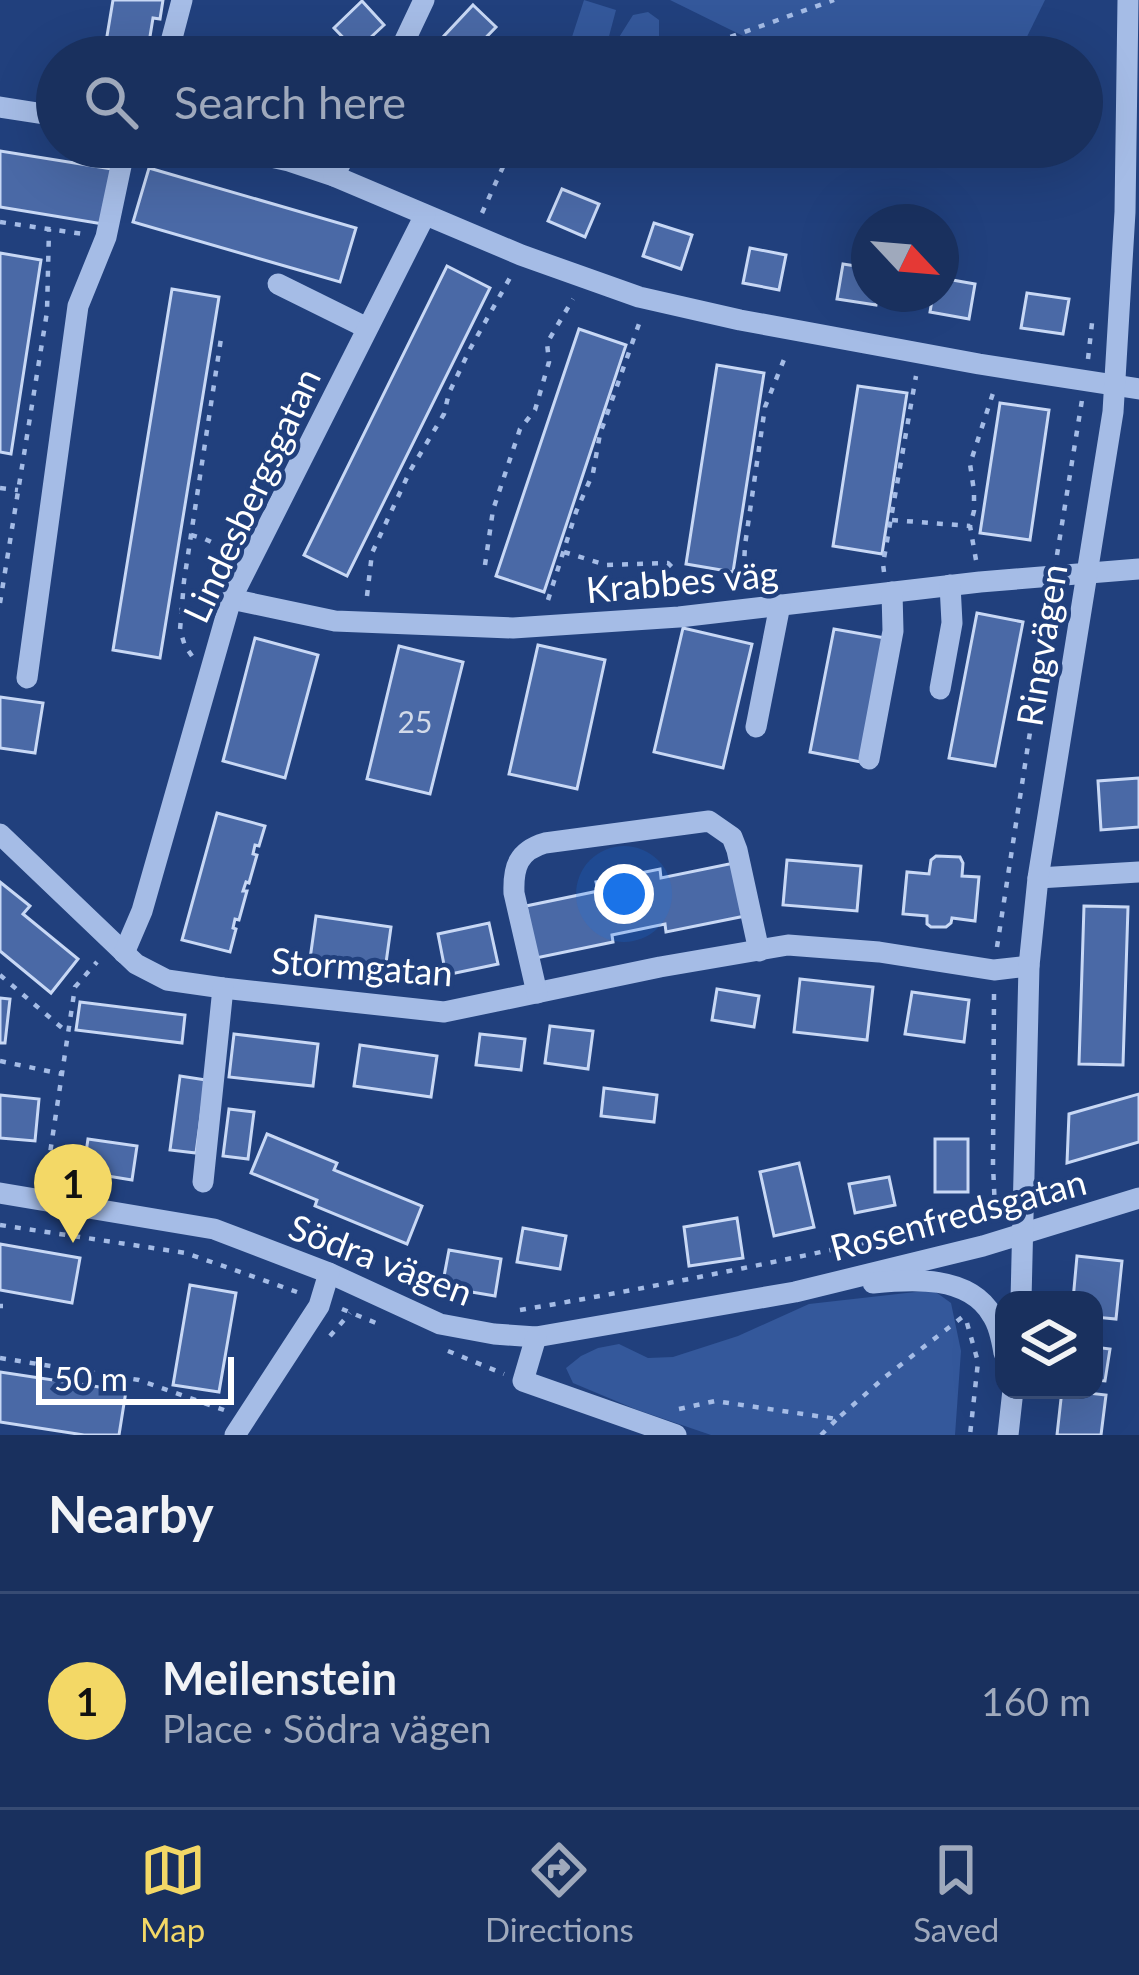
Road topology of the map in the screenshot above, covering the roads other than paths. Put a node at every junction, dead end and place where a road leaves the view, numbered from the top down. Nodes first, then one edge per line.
1 (182, 0) edge
2 (424, 0) edge
3 (1128, 0) edge
4 (173, 36) edge
5 (407, 36) edge
6 (0, 107) edge
7 (36, 113) edge
8 (121, 168) edge
9 (310, 168) edge
10 (338, 168) edge
11 (334, 176) junction
12 (425, 215) junction
13 (278, 284) dead end
14 (368, 328) junction
15 (1115, 384) junction
16 (1139, 389) edge
17 (1139, 569) edge
18 (1086, 575) junction
19 (950, 585) junction
20 (889, 592) junction
21 (231, 599) junction
22 (780, 605) junction
23 (27, 679) dead end
24 (940, 688) dead end
25 (756, 727) dead end
26 (869, 759) dead end
27 (0, 834) edge
28 (1139, 872) edge
29 (1038, 878) junction
30 (759, 950) junction
31 (124, 953) junction
32 (1029, 966) junction
33 (223, 988) junction
34 (537, 993) junction
35 (203, 1182) dead end
36 (0, 1192) edge
37 (1139, 1198) edge
38 (1024, 1232) junction
39 (328, 1274) junction
40 (1021, 1291) edge
41 (795, 1292) junction
42 (995, 1324) edge
43 (536, 1336) junction
44 (1011, 1399) edge
45 (241, 1426) edge
46 (676, 1435) edge
47 (1008, 1435) edge

1 - 4 street
2 - 5 street
3 - 15 street, Ringvägen
6 - 7 street
8 - 23 street
9 - 11 street
10 - 11 street
11 - 12 street
12 - 14 street, Lindesbergsgatan
12 - 15 street
13 - 14 street
14 - 21 street, Lindesbergsgatan
15 - 16 street
15 - 18 street, Ringvägen
17 - 18 street, Krabbes väg
18 - 19 street, Krabbes väg
18 - 29 street, Ringvägen
19 - 20 street, Krabbes väg
19 - 24 street
20 - 22 street, Krabbes väg
20 - 26 street
21 - 22 street, Krabbes väg
21 - 31 street, Lindesbergsgatan
22 - 25 street
27 - 31 street, Stormgatan
28 - 29 street
29 - 32 street, Ringvägen
30 - 32 street, Stormgatan
30 - 34 street, Stormgatan
30 - 34 street
31 - 33 street, Stormgatan
32 - 38 street, Ringvägen
33 - 34 street, Stormgatan
33 - 35 street
36 - 39 street, Södra vägen
37 - 38 street, Rosenfredsgatan
38 - 40 street, Ringvägen
38 - 41 street, Rosenfredsgatan
39 - 43 street, Södra vägen
39 - 45 street
41 - 42 street, Rosenfredsgatan
41 - 43 street, Rosenfredsgatan
43 - 46 street
44 - 47 street

